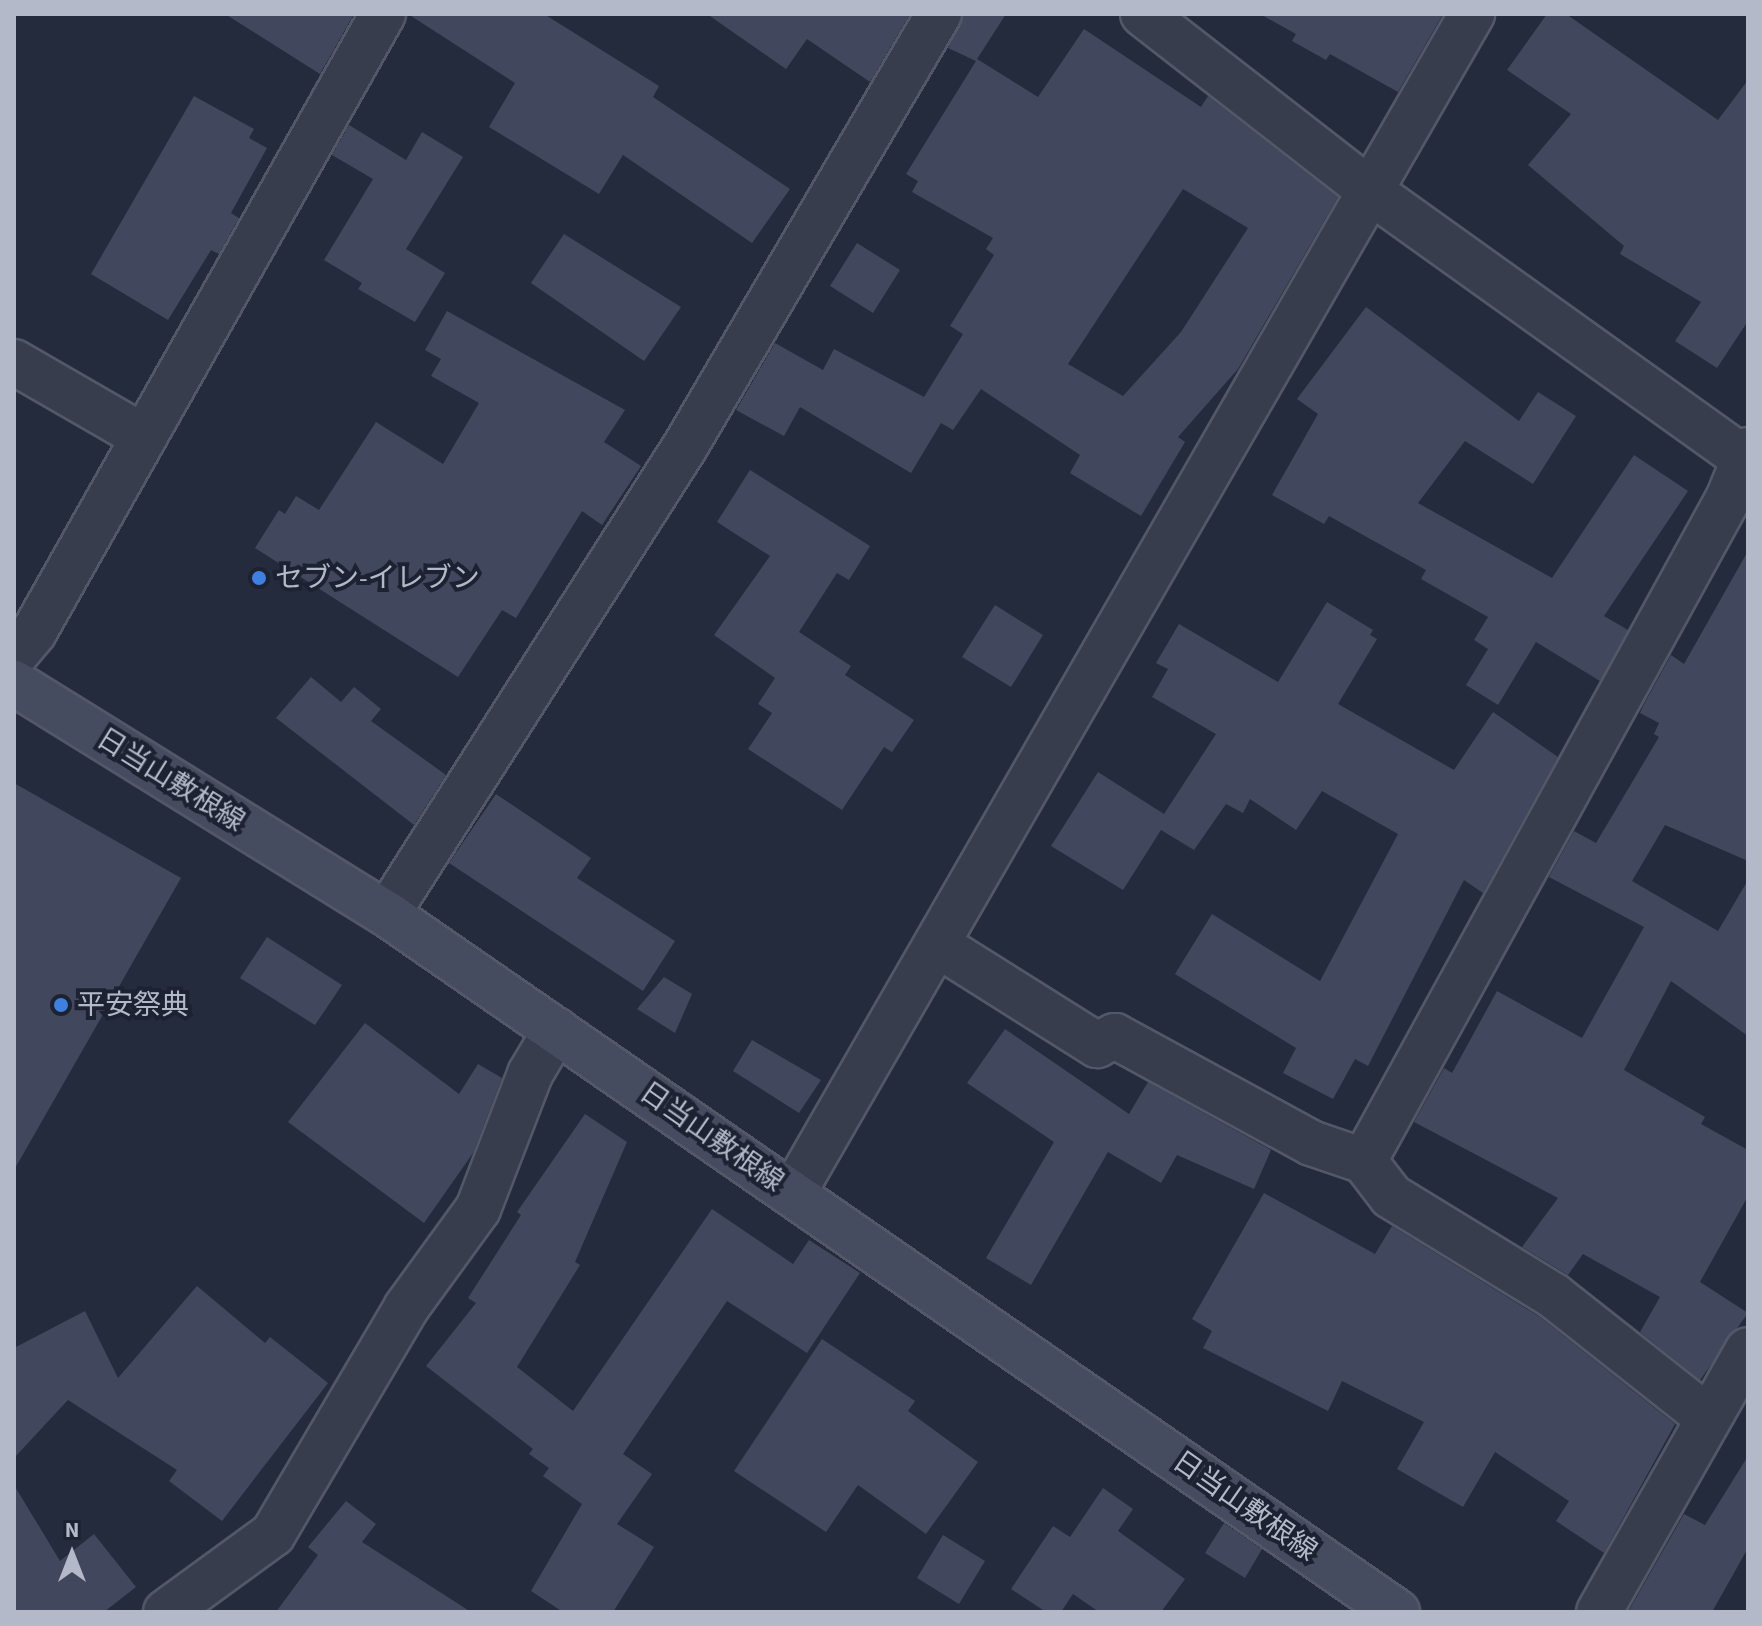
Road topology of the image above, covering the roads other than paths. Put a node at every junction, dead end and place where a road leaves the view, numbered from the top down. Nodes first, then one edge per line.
1 (383, 14) edge
2 (939, 14) edge
3 (1143, 14) edge
4 (1472, 14) edge
5 (1370, 191) junction
6 (14, 362) edge
7 (144, 437) junction
8 (1747, 457) edge
9 (14, 656) edge
10 (14, 683) edge
11 (387, 914) junction
12 (938, 945) junction
13 (556, 1030) junction
14 (1364, 1161) junction
15 (793, 1193) junction
16 (1748, 1350) edge
17 (1707, 1417) junction
18 (166, 1612) edge
19 (1397, 1612) edge
20 (1599, 1612) edge

1 - 7 street
2 - 11 street
3 - 5 street
4 - 5 street
5 - 8 street
5 - 12 street
6 - 7 street
7 - 9 street
8 - 14 street
10 - 11 main road, 日当山敷根線
11 - 13 main road, 日当山敷根線
12 - 14 street
12 - 15 street
13 - 15 main road, 日当山敷根線
13 - 18 street
14 - 17 street
15 - 19 main road, 日当山敷根線
16 - 17 street
17 - 20 street

